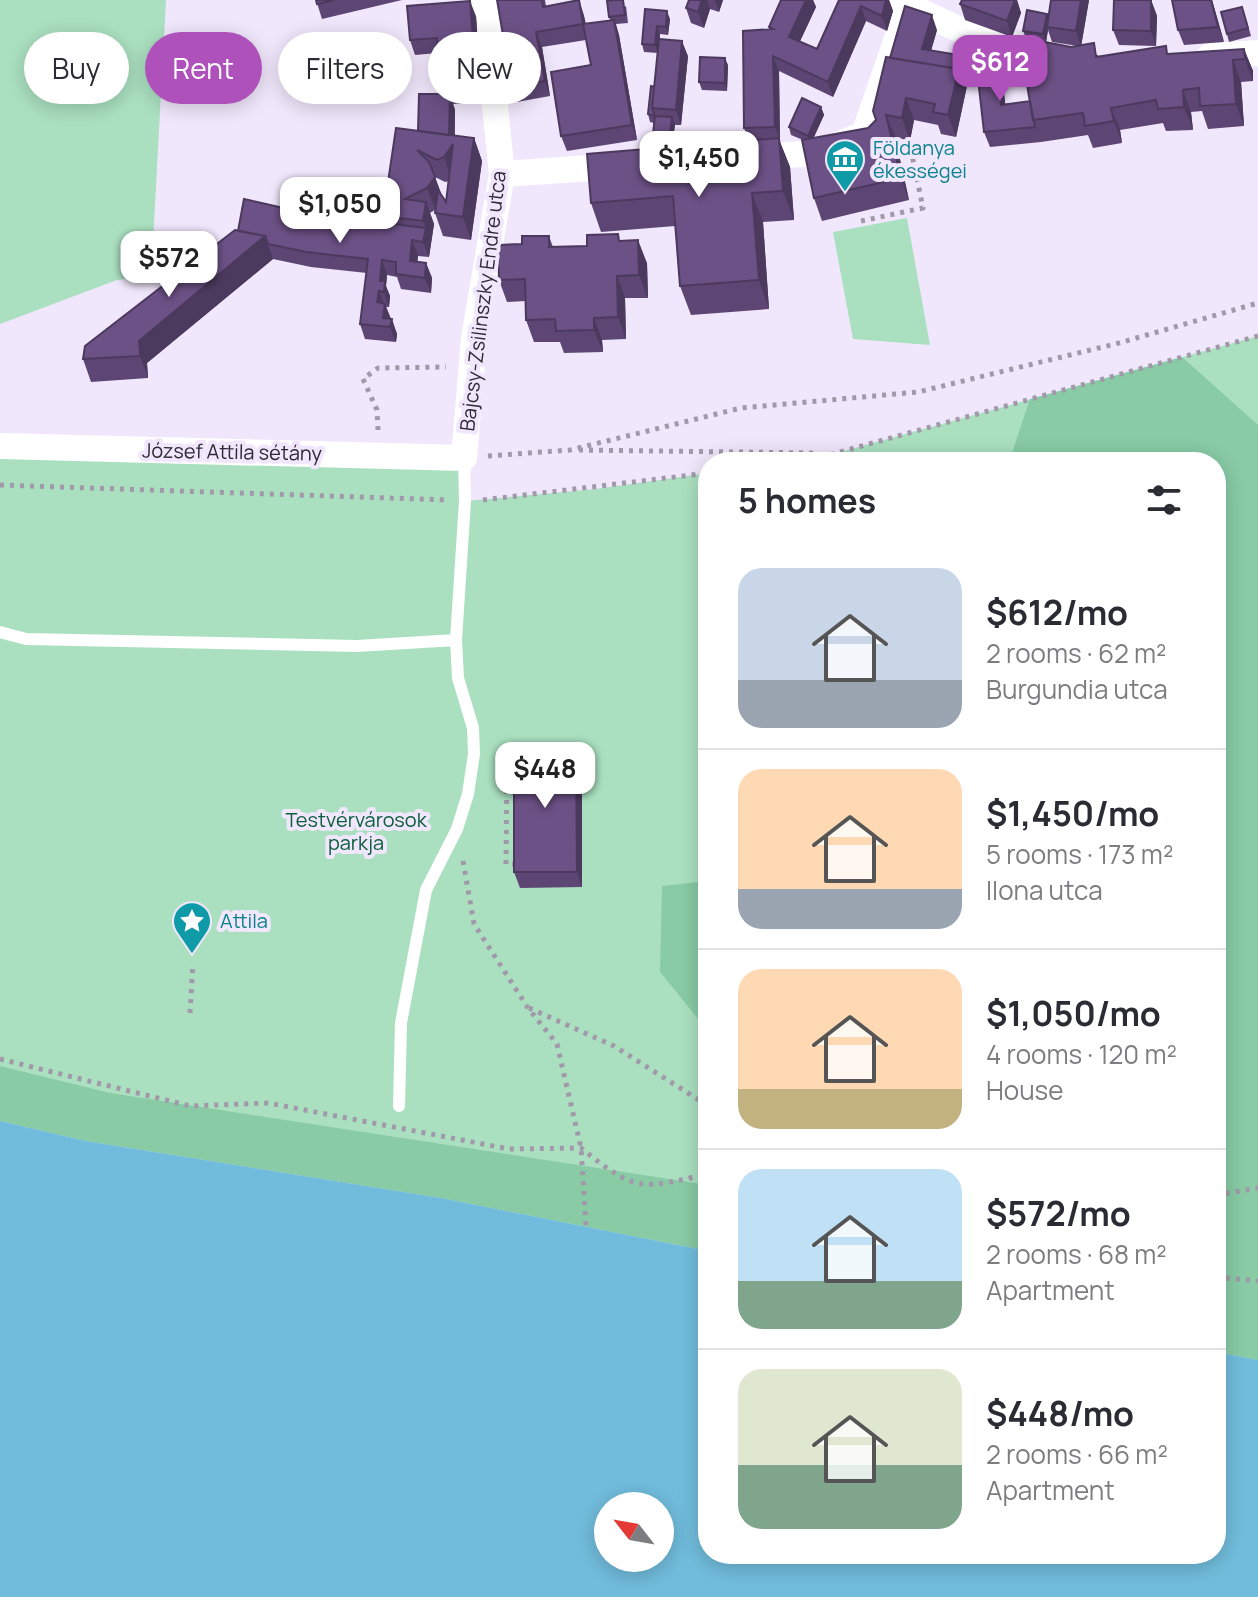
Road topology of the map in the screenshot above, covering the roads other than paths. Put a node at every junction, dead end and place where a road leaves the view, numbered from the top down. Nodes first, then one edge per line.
1 (484, 0) edge
2 (903, 4) edge
3 (1258, 53) edge
4 (1086, 57) edge
5 (1186, 58) edge
6 (723, 159) edge
7 (644, 165) edge
8 (502, 174) junction
9 (0, 446) edge
10 (464, 458) junction
11 (0, 632) edge
12 (456, 640) junction
13 (399, 1106) dead end

1 - 8 street, Bajcsy-Zsilinszky Endre utca
2 - 4 street
2 - 6 street
3 - 5 street
7 - 8 street
8 - 10 street, Bajcsy-Zsilinszky Endre utca
9 - 10 street, József Attila sétány
10 - 12 lane
11 - 12 lane
12 - 13 lane

